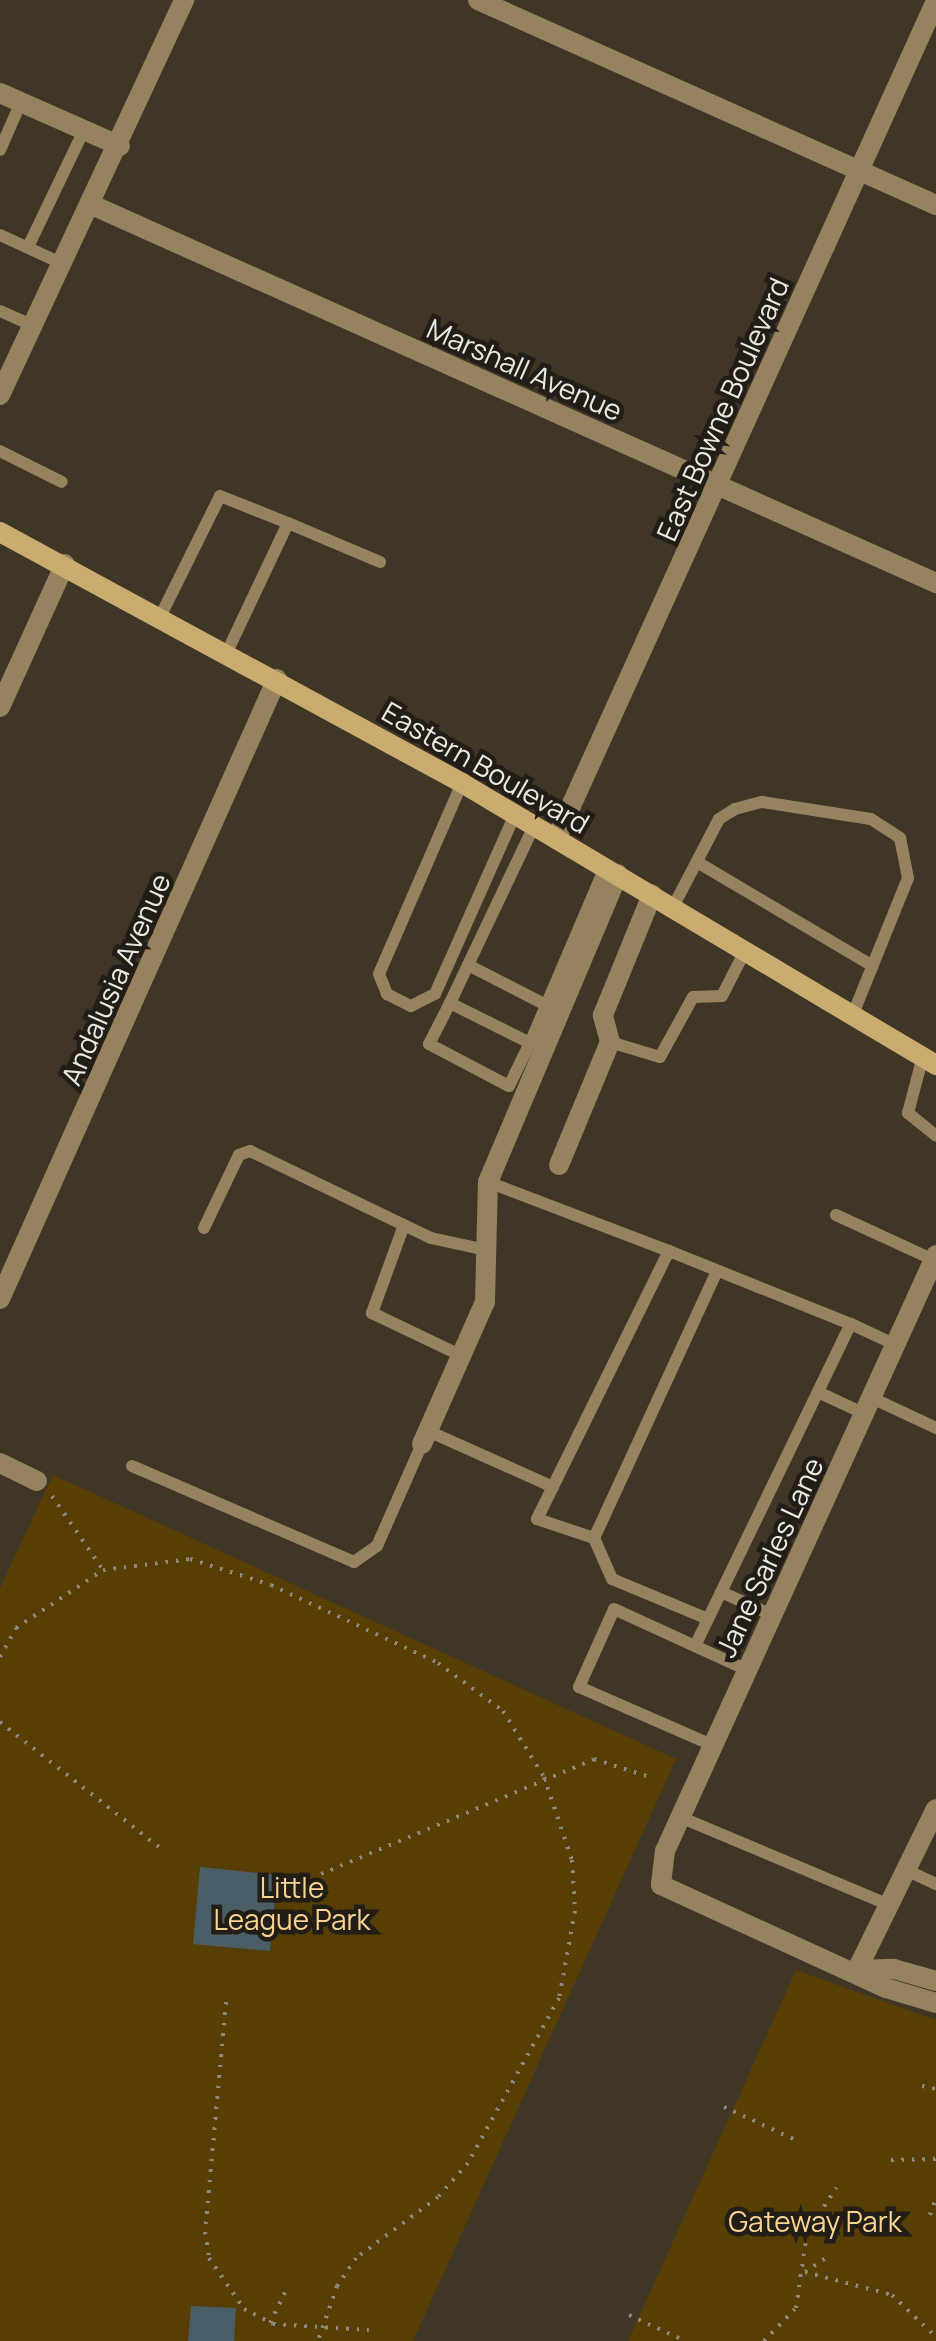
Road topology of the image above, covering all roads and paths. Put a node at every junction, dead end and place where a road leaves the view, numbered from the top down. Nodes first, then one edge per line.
1 (184, 0) edge
2 (478, 0) edge
3 (936, 1) edge
4 (0, 93) edge
5 (21, 102) junction
6 (84, 130) junction
7 (120, 146) junction
8 (0, 150) edge
9 (861, 170) junction
10 (92, 205) junction
11 (936, 205) edge
12 (0, 235) edge
13 (28, 247) junction
14 (63, 264) junction
15 (0, 311) edge
16 (34, 326) junction
17 (0, 395) edge
18 (0, 450) edge
19 (62, 482) dead end
20 (718, 486) junction
21 (288, 523) junction
22 (0, 532) edge
23 (380, 562) dead end
24 (65, 564) junction
25 (936, 583) edge
26 (161, 614) junction
27 (228, 650) junction
28 (277, 679) junction
29 (0, 707) edge
30 (462, 783) junction
31 (516, 814) junction
32 (534, 826) junction
33 (556, 838) junction
34 (696, 862) junction
35 (611, 871) junction
36 (652, 895) junction
37 (673, 907) junction
38 (746, 949) junction
39 (468, 965) junction
40 (874, 966) junction
41 (450, 1003) junction
42 (546, 1005) junction
43 (853, 1014) junction
44 (610, 1042) junction
45 (530, 1043) junction
46 (930, 1060) edge
47 (936, 1136) edge
48 (559, 1165) dead end
49 (488, 1182) junction
50 (836, 1216) dead end
51 (404, 1225) junction
52 (204, 1228) dead end
53 (486, 1250) junction
54 (668, 1251) junction
55 (935, 1258) edge
56 (717, 1271) junction
57 (0, 1299) edge
58 (851, 1324) junction
59 (896, 1345) junction
60 (462, 1356) junction
61 (820, 1393) junction
62 (868, 1406) junction
63 (936, 1428) edge
64 (425, 1438) junction
65 (0, 1464) edge
66 (132, 1466) dead end
67 (38, 1481) joint
68 (552, 1487) junction
69 (594, 1538) junction
70 (103, 1570) junction
71 (721, 1592) junction
72 (772, 1615) junction
73 (708, 1619) junction
74 (695, 1646) junction
75 (0, 1657) edge
76 (747, 1670) junction
77 (0, 1722) edge
78 (712, 1746) junction
79 (544, 1777) junction
80 (653, 1778) dead end
81 (936, 1810) edge
82 (680, 1817) junction
83 (164, 1851) dead end
84 (906, 1870) junction
85 (321, 1874) dead end
86 (936, 1884) edge
87 (889, 1905) junction
88 (857, 1970) junction
89 (936, 1981) edge
90 (226, 2002) dead end
91 (936, 2003) edge
92 (922, 2086) dead end
93 (936, 2089) edge
94 (724, 2106) dead end
95 (800, 2142) dead end
96 (891, 2160) dead end
97 (936, 2160) edge
98 (836, 2188) dead end
99 (936, 2198) edge
100 (930, 2215) dead end
101 (829, 2256) dead end
102 (805, 2272) junction
103 (287, 2288) dead end
104 (629, 2315) dead end
105 (270, 2322) junction
106 (322, 2328) junction
107 (369, 2330) dead end
108 (936, 2338) edge
109 (318, 2341) edge
110 (685, 2341) edge
111 (764, 2341) edge

1 - 7 street
2 - 9 street
3 - 9 street, East Bowne Boulevard
4 - 5 street
5 - 6 street
5 - 8 lane
6 - 7 street
6 - 13 lane
7 - 10 street
9 - 11 street
9 - 20 street, East Bowne Boulevard
10 - 14 street
10 - 20 street, Marshall Avenue
12 - 13 lane
13 - 14 lane
14 - 16 street
15 - 16 lane
16 - 17 street
18 - 19 lane
20 - 25 street, Marshall Avenue
20 - 33 street, East Bowne Boulevard
21 - 23 lane
21 - 26 lane
21 - 27 lane
22 - 24 main road, Eastern Boulevard
24 - 26 main road, Eastern Boulevard
24 - 29 street
26 - 27 main road, Eastern Boulevard
27 - 28 main road, Eastern Boulevard
28 - 30 main road, Eastern Boulevard
28 - 57 street, Andalusia Avenue
30 - 31 main road, Eastern Boulevard
30 - 31 lane
31 - 32 main road, Eastern Boulevard
32 - 33 main road, Eastern Boulevard
32 - 39 lane
33 - 35 main road, Eastern Boulevard
34 - 37 lane
34 - 40 lane
34 - 40 lane
35 - 36 main road, Eastern Boulevard
35 - 42 lane
35 - 49 street
36 - 37 main road, Eastern Boulevard
36 - 44 street
37 - 38 main road, Eastern Boulevard
38 - 43 main road, Eastern Boulevard
38 - 44 lane
39 - 41 lane
39 - 42 lane
40 - 43 lane
41 - 45 lane
41 - 45 lane
42 - 45 lane
43 - 46 main road, Eastern Boulevard
44 - 48 street
46 - 47 lane
49 - 53 street
49 - 54 lane
50 - 55 lane
51 - 52 lane
51 - 53 lane
51 - 60 lane
53 - 60 street
54 - 56 lane
54 - 68 lane
55 - 59 street, Jane Sarles Lane
56 - 58 lane
56 - 69 lane
58 - 59 lane
58 - 61 lane
59 - 62 street, Jane Sarles Lane
60 - 64 street
61 - 62 lane
61 - 71 lane
62 - 63 lane
62 - 72 street, Jane Sarles Lane
64 - 66 lane
64 - 68 lane
65 - 67 street
67 - 70 path
68 - 69 lane
69 - 73 lane
70 - 75 path
70 - 79 path
71 - 72 lane
71 - 73 lane
72 - 76 street, Jane Sarles Lane
73 - 74 lane
74 - 76 lane
74 - 78 lane
76 - 78 street, Jane Sarles Lane
77 - 83 path
78 - 82 street, Jane Sarles Lane
79 - 80 path
79 - 85 path
79 - 106 path
81 - 84 street
82 - 87 lane
82 - 88 street, Jane Sarles Lane
84 - 86 lane
84 - 87 street
87 - 88 street
88 - 89 street
88 - 91 street
90 - 105 path
92 - 93 path
94 - 95 path
96 - 97 path
98 - 102 path
99 - 100 path
101 - 102 path
102 - 108 path
102 - 111 path
103 - 105 path
104 - 110 path
105 - 106 path
106 - 107 path
106 - 109 path

